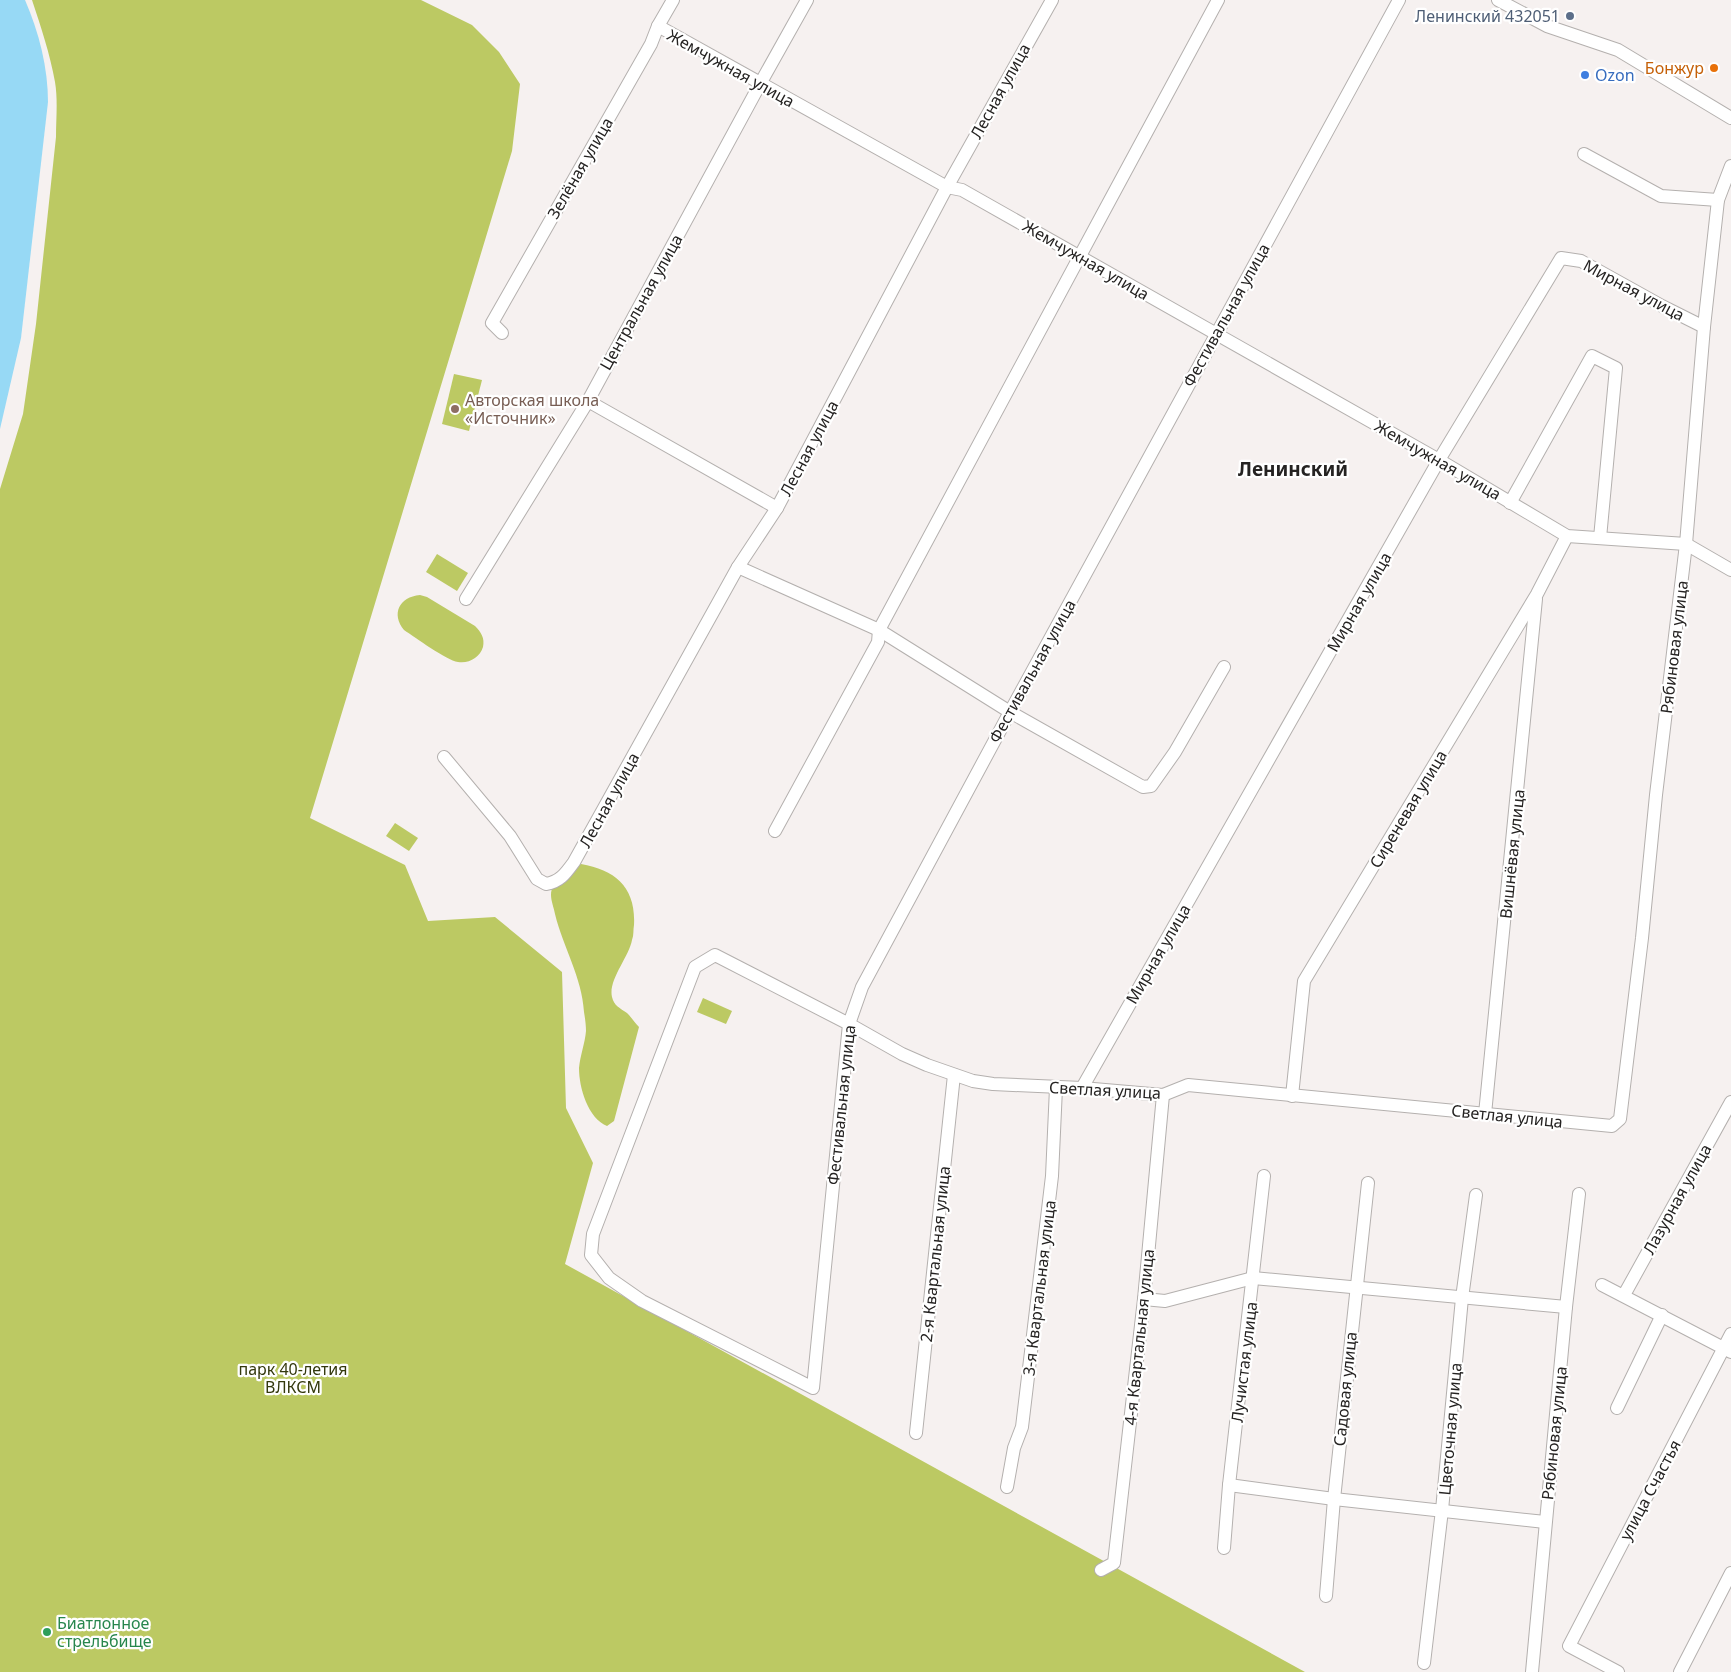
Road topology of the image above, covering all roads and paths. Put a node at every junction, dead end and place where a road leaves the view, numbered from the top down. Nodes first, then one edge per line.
1 (673, 0) edge
2 (808, 0) edge
3 (1052, 0) edge
4 (1218, 0) edge
5 (1399, 0) edge
6 (1498, 0) edge
7 (658, 26) junction
8 (760, 84) junction
9 (1731, 108) edge
10 (1718, 109) junction
11 (1731, 118) edge
12 (1584, 154) dead end
13 (1731, 166) edge
14 (947, 187) junction
15 (1718, 200) junction
16 (1080, 257) junction
17 (1704, 327) junction
18 (502, 333) dead end
19 (1216, 333) junction
20 (588, 400) junction
21 (1439, 460) junction
22 (1510, 503) junction
23 (777, 508) junction
24 (1567, 536) junction
25 (1600, 538) junction
26 (1686, 544) junction
27 (738, 567) junction
28 (1731, 570) edge
29 (1537, 594) junction
30 (466, 599) dead end
31 (879, 630) junction
32 (1224, 668) dead end
33 (1010, 712) junction
34 (444, 757) dead end
35 (775, 831) dead end
36 (849, 1024) junction
37 (954, 1075) junction
38 (1056, 1088) junction
39 (1082, 1088) junction
40 (1163, 1095) junction
41 (1292, 1096) junction
42 (1731, 1102) edge
43 (1485, 1114) junction
44 (1612, 1126) joint
45 (1264, 1176) dead end
46 (1368, 1183) dead end
47 (1579, 1194) dead end
48 (1476, 1195) dead end
49 (1253, 1278) junction
50 (1602, 1285) dead end
51 (1356, 1287) junction
52 (1624, 1295) junction
53 (1144, 1298) junction
54 (1462, 1298) junction
55 (1566, 1307) junction
56 (1662, 1316) junction
57 (1731, 1334) edge
58 (1727, 1350) edge
59 (813, 1388) joint
60 (1617, 1408) dead end
61 (916, 1433) dead end
62 (1229, 1485) junction
63 (1006, 1487) dead end
64 (1334, 1499) junction
65 (1442, 1510) junction
66 (1546, 1522) junction
67 (1224, 1548) dead end
68 (1101, 1570) dead end
69 (1731, 1573) edge
70 (1326, 1596) dead end
71 (1424, 1664) dead end
72 (1532, 1672) edge
73 (1618, 1672) edge
74 (1680, 1672) edge

1 - 7 street, Зелёная улица
2 - 8 street, Центральная улица
3 - 14 street, Лесная улица
4 - 16 street
5 - 19 street, Фестивальная улица
6 - 10 street
7 - 8 street, Жемчужная улица
7 - 18 street, Зелёная улица
8 - 14 street, Жемчужная улица
8 - 20 street, Центральная улица
9 - 10 street
10 - 11 street
12 - 15 street
13 - 15 street, Рябиновая улица
14 - 16 street, Жемчужная улица
14 - 23 street, Лесная улица
15 - 17 street, Рябиновая улица
16 - 19 street, Жемчужная улица
16 - 31 street
17 - 21 street, Мирная улица
17 - 26 street, Рябиновая улица
19 - 21 street, Жемчужная улица
19 - 33 street, Фестивальная улица
20 - 23 street
20 - 30 street, Центральная улица
21 - 22 street, Жемчужная улица
21 - 39 street, Мирная улица
22 - 24 street, Жемчужная улица
22 - 25 street, Жемчужная улица
23 - 27 street, Лесная улица
24 - 25 street
24 - 29 street, Сиреневая улица
25 - 26 street
26 - 28 street
26 - 44 street, Рябиновая улица
27 - 31 street
27 - 34 street, Лесная улица
29 - 41 street, Сиреневая улица
29 - 43 street, Вишнёвая улица
31 - 33 street
31 - 35 street
32 - 33 street
33 - 36 street, Фестивальная улица
36 - 37 street, Светлая улица
36 - 59 street, Фестивальная улица
36 - 59 street, Светлая улица
37 - 38 street, Светлая улица
37 - 61 street, 2-я Квартальная улица
38 - 39 street, Светлая улица
38 - 63 street, 3-я Квартальная улица
39 - 40 street, Светлая улица
40 - 41 street, Светлая улица
40 - 53 street, 4-я Квартальная улица
41 - 43 street, Светлая улица
42 - 52 street, Лазурная улица
43 - 44 street, Светлая улица
45 - 49 street, Лучистая улица
46 - 51 street, Садовая улица
47 - 55 street, Рябиновая улица
48 - 54 street, Цветочная улица
49 - 51 street
49 - 53 street
49 - 62 street, Лучистая улица
50 - 52 street
51 - 54 street
51 - 64 street, Садовая улица
52 - 56 street
53 - 68 street, 4-я Квартальная улица
54 - 55 street
54 - 65 street, Цветочная улица
55 - 66 street, Рябиновая улица
56 - 58 street
56 - 60 street
57 - 58 street, улица Счастья
58 - 73 street, улица Счастья
62 - 64 street
62 - 67 street, Лучистая улица
64 - 65 street
64 - 70 street, Садовая улица
65 - 66 street
65 - 71 street, Цветочная улица
66 - 72 street, Рябиновая улица
69 - 74 street

